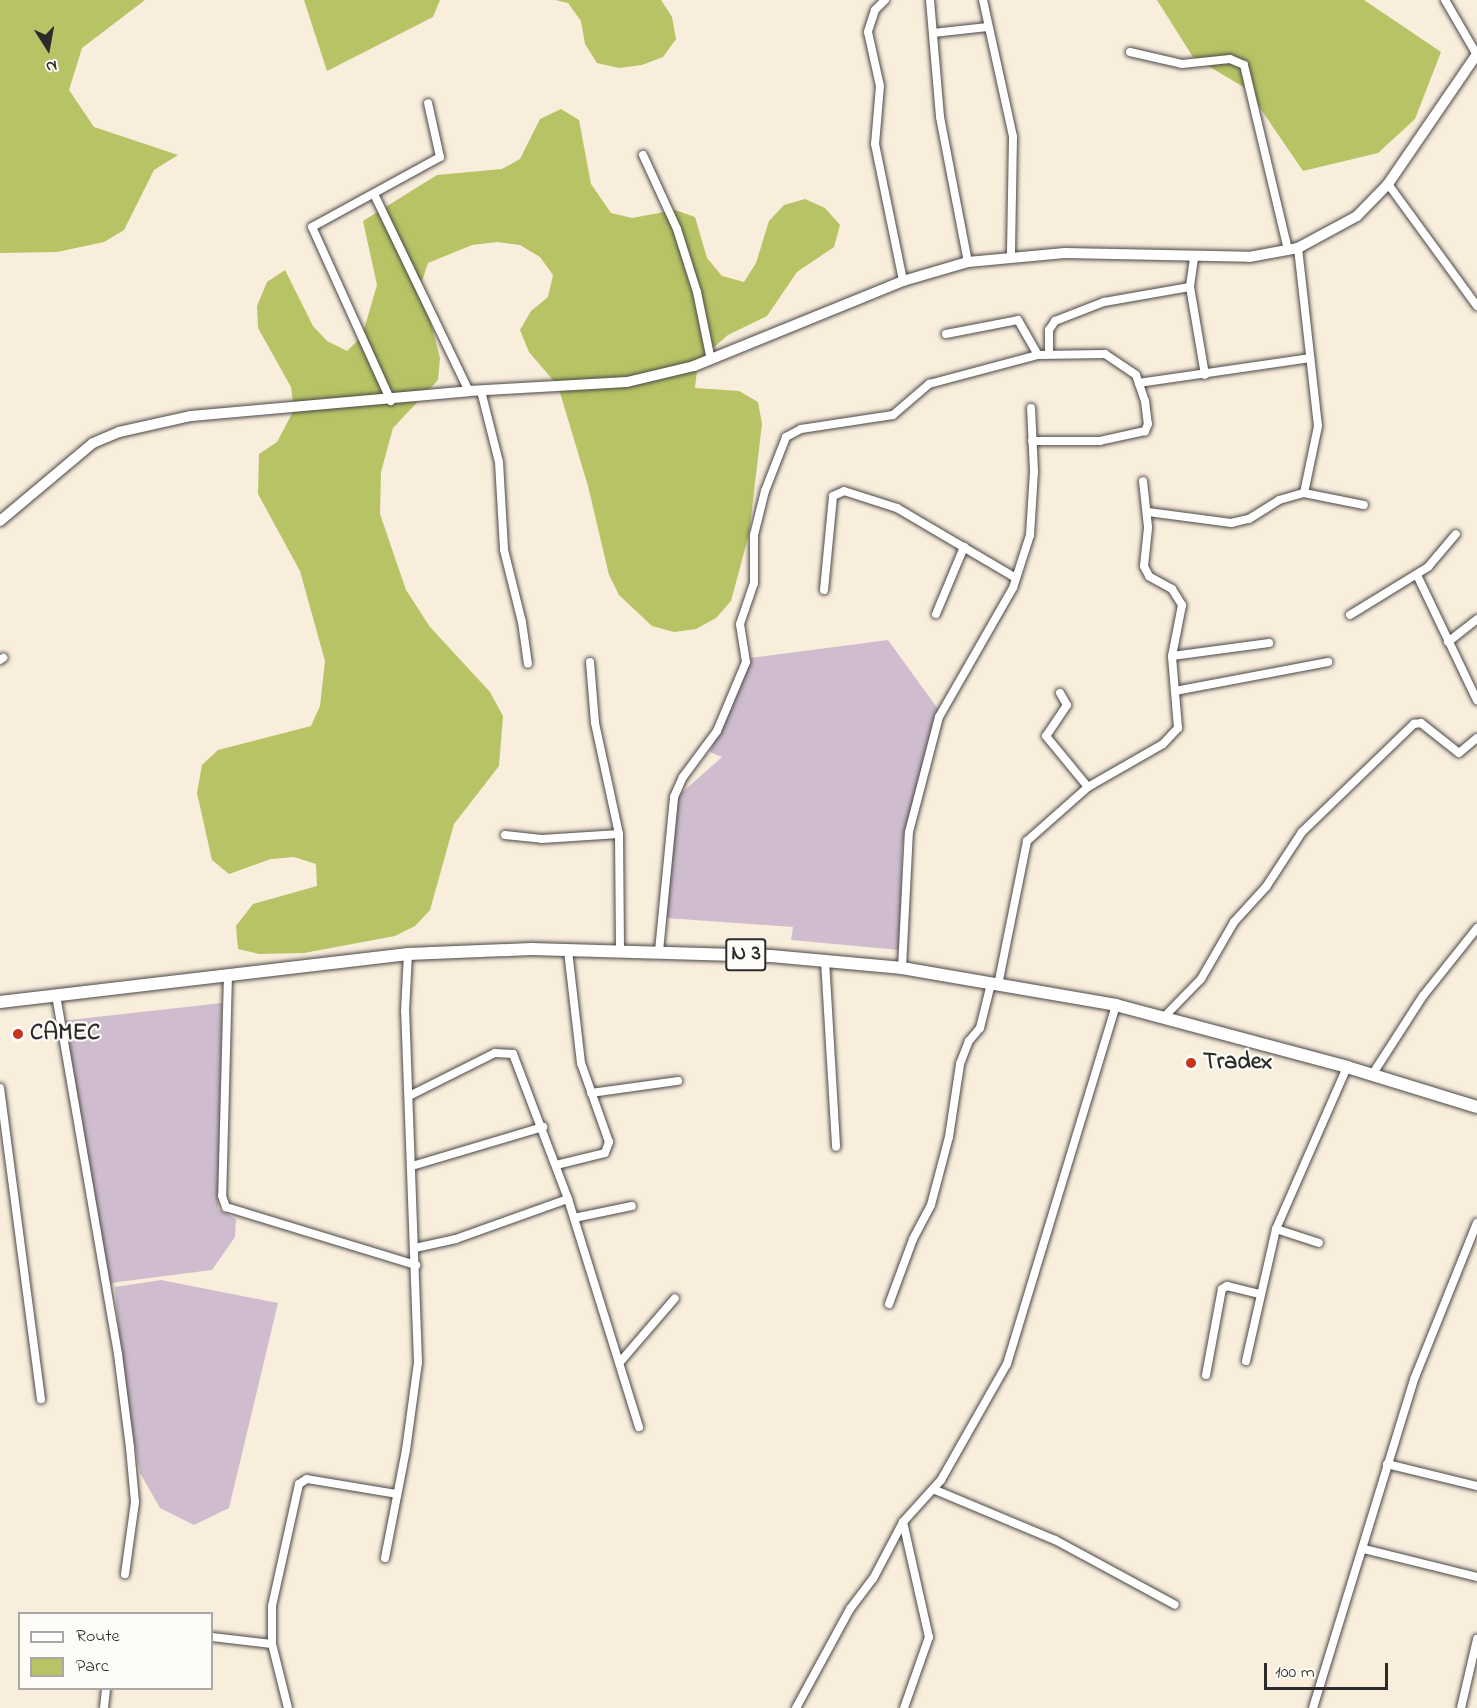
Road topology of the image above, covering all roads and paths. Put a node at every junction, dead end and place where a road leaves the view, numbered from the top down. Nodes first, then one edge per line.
1 (885, 0) edge
2 (930, 0) edge
3 (983, 0) edge
4 (1445, 0) edge
5 (988, 27) junction
6 (933, 33) junction
7 (1130, 52) dead end
8 (1477, 55) edge
9 (428, 103) dead end
10 (643, 155) dead end
11 (1388, 184) junction
12 (374, 194) junction
13 (1293, 249) junction
14 (1011, 256) junction
15 (1194, 258) junction
16 (968, 262) junction
17 (903, 281) junction
18 (1190, 287) junction
19 (1477, 306) edge
20 (946, 334) dead end
21 (1049, 354) junction
22 (1038, 355) junction
23 (1310, 358) junction
24 (711, 360) junction
25 (1205, 375) junction
26 (1139, 383) junction
27 (475, 391) junction
28 (391, 401) junction
29 (1031, 408) dead end
30 (1032, 441) junction
31 (1143, 481) dead end
32 (1304, 493) junction
33 (1364, 506) dead end
34 (1148, 512) junction
35 (0, 521) edge
36 (1456, 534) dead end
37 (964, 547) junction
38 (1417, 575) junction
39 (1016, 578) junction
40 (824, 590) dead end
41 (936, 614) dead end
42 (1350, 615) dead end
43 (1477, 619) edge
44 (1448, 642) junction
45 (1269, 643) dead end
46 (1172, 656) junction
47 (590, 662) dead end
48 (1328, 662) dead end
49 (528, 664) dead end
50 (1175, 691) junction
51 (1060, 693) dead end
52 (1476, 698) edge
53 (1477, 738) edge
54 (1088, 787) junction
55 (619, 834) junction
56 (506, 835) dead end
57 (1477, 928) edge
58 (568, 950) junction
59 (620, 951) junction
60 (659, 951) junction
61 (408, 954) junction
62 (825, 960) junction
63 (902, 968) junction
64 (228, 974) junction
65 (994, 985) junction
66 (56, 995) junction
67 (0, 1002) edge
68 (1116, 1005) junction
69 (1164, 1017) junction
70 (1347, 1067) junction
71 (1372, 1075) junction
72 (678, 1081) dead end
73 (0, 1088) edge
74 (591, 1093) junction
75 (409, 1096) junction
76 (1477, 1107) edge
77 (543, 1127) junction
78 (836, 1147) dead end
79 (556, 1165) junction
80 (412, 1166) junction
81 (568, 1199) junction
82 (632, 1206) dead end
83 (574, 1218) junction
84 (1477, 1223) edge
85 (1276, 1229) junction
86 (1319, 1243) dead end
87 (415, 1248) junction
88 (416, 1264) junction
89 (1259, 1294) junction
90 (675, 1298) dead end
91 (890, 1304) dead end
92 (1246, 1360) dead end
93 (620, 1362) junction
94 (1206, 1375) dead end
95 (41, 1399) dead end
96 (639, 1427) dead end
97 (1387, 1464) junction
98 (1477, 1486) edge
99 (933, 1489) junction
100 (398, 1494) junction
101 (903, 1522) junction
102 (1364, 1549) junction
103 (385, 1558) dead end
104 (125, 1574) dead end
105 (1477, 1577) edge
106 (1175, 1605) dead end
107 (213, 1637) edge
108 (1477, 1639) edge
109 (272, 1644) junction
110 (106, 1690) edge
111 (104, 1708) edge
112 (288, 1708) edge
113 (796, 1708) edge
114 (904, 1708) edge
115 (1313, 1708) edge
116 (1460, 1708) edge

1 - 17 street
2 - 6 street
3 - 5 street
4 - 8 street
5 - 6 street
5 - 14 street
6 - 16 street
7 - 13 street
8 - 11 main road
9 - 12 street
10 - 24 street
11 - 13 main road
11 - 19 street
12 - 27 street
12 - 28 street
13 - 15 main road
13 - 23 street
14 - 15 main road
14 - 16 main road
15 - 18 street
16 - 17 main road
17 - 24 main road
18 - 21 street
18 - 25 street
20 - 22 street
21 - 22 street
21 - 26 street
22 - 60 street
23 - 25 street
23 - 32 street
24 - 27 main road
25 - 26 street
26 - 30 street
27 - 28 main road
27 - 49 street
28 - 35 main road
29 - 30 street
30 - 39 street
31 - 34 street
32 - 33 street
32 - 34 street
34 - 46 street
36 - 38 street
37 - 39 street
37 - 40 street
37 - 41 street
38 - 42 street
38 - 44 street
39 - 63 street
43 - 44 street
44 - 52 street
45 - 46 street
46 - 50 street
47 - 55 street
48 - 50 street
50 - 54 street
51 - 54 street
53 - 69 street
54 - 65 street
55 - 56 street
55 - 59 street
57 - 71 street
58 - 59 highway, N 3
58 - 61 highway, N 3
58 - 74 street
59 - 60 highway, N 3
60 - 62 highway, N 3
61 - 64 highway, N 3
61 - 75 street
62 - 63 highway, N 3
62 - 78 street
63 - 65 highway, N 3
64 - 66 highway, N 3
64 - 88 street
65 - 68 highway, N 3
65 - 91 street
66 - 67 highway, N 3
66 - 104 street
68 - 69 highway, N 3
68 - 99 street
69 - 70 highway, N 3
70 - 71 highway, N 3
70 - 85 street
71 - 76 highway, N 3
72 - 74 street
73 - 95 street
74 - 79 street
75 - 77 street
75 - 80 street
77 - 79 street
77 - 80 street
79 - 81 street
80 - 87 street
81 - 83 street
81 - 87 street
82 - 83 street
83 - 93 street
84 - 97 street
85 - 86 street
85 - 89 street
87 - 88 street
88 - 100 street
89 - 92 street
89 - 94 street
90 - 93 street
93 - 96 street
97 - 98 street
97 - 102 street
99 - 101 street
99 - 106 street
100 - 103 street
100 - 109 street
101 - 113 street
101 - 114 street
102 - 105 street
102 - 115 street
107 - 109 street
108 - 116 street
109 - 112 street
110 - 111 street

